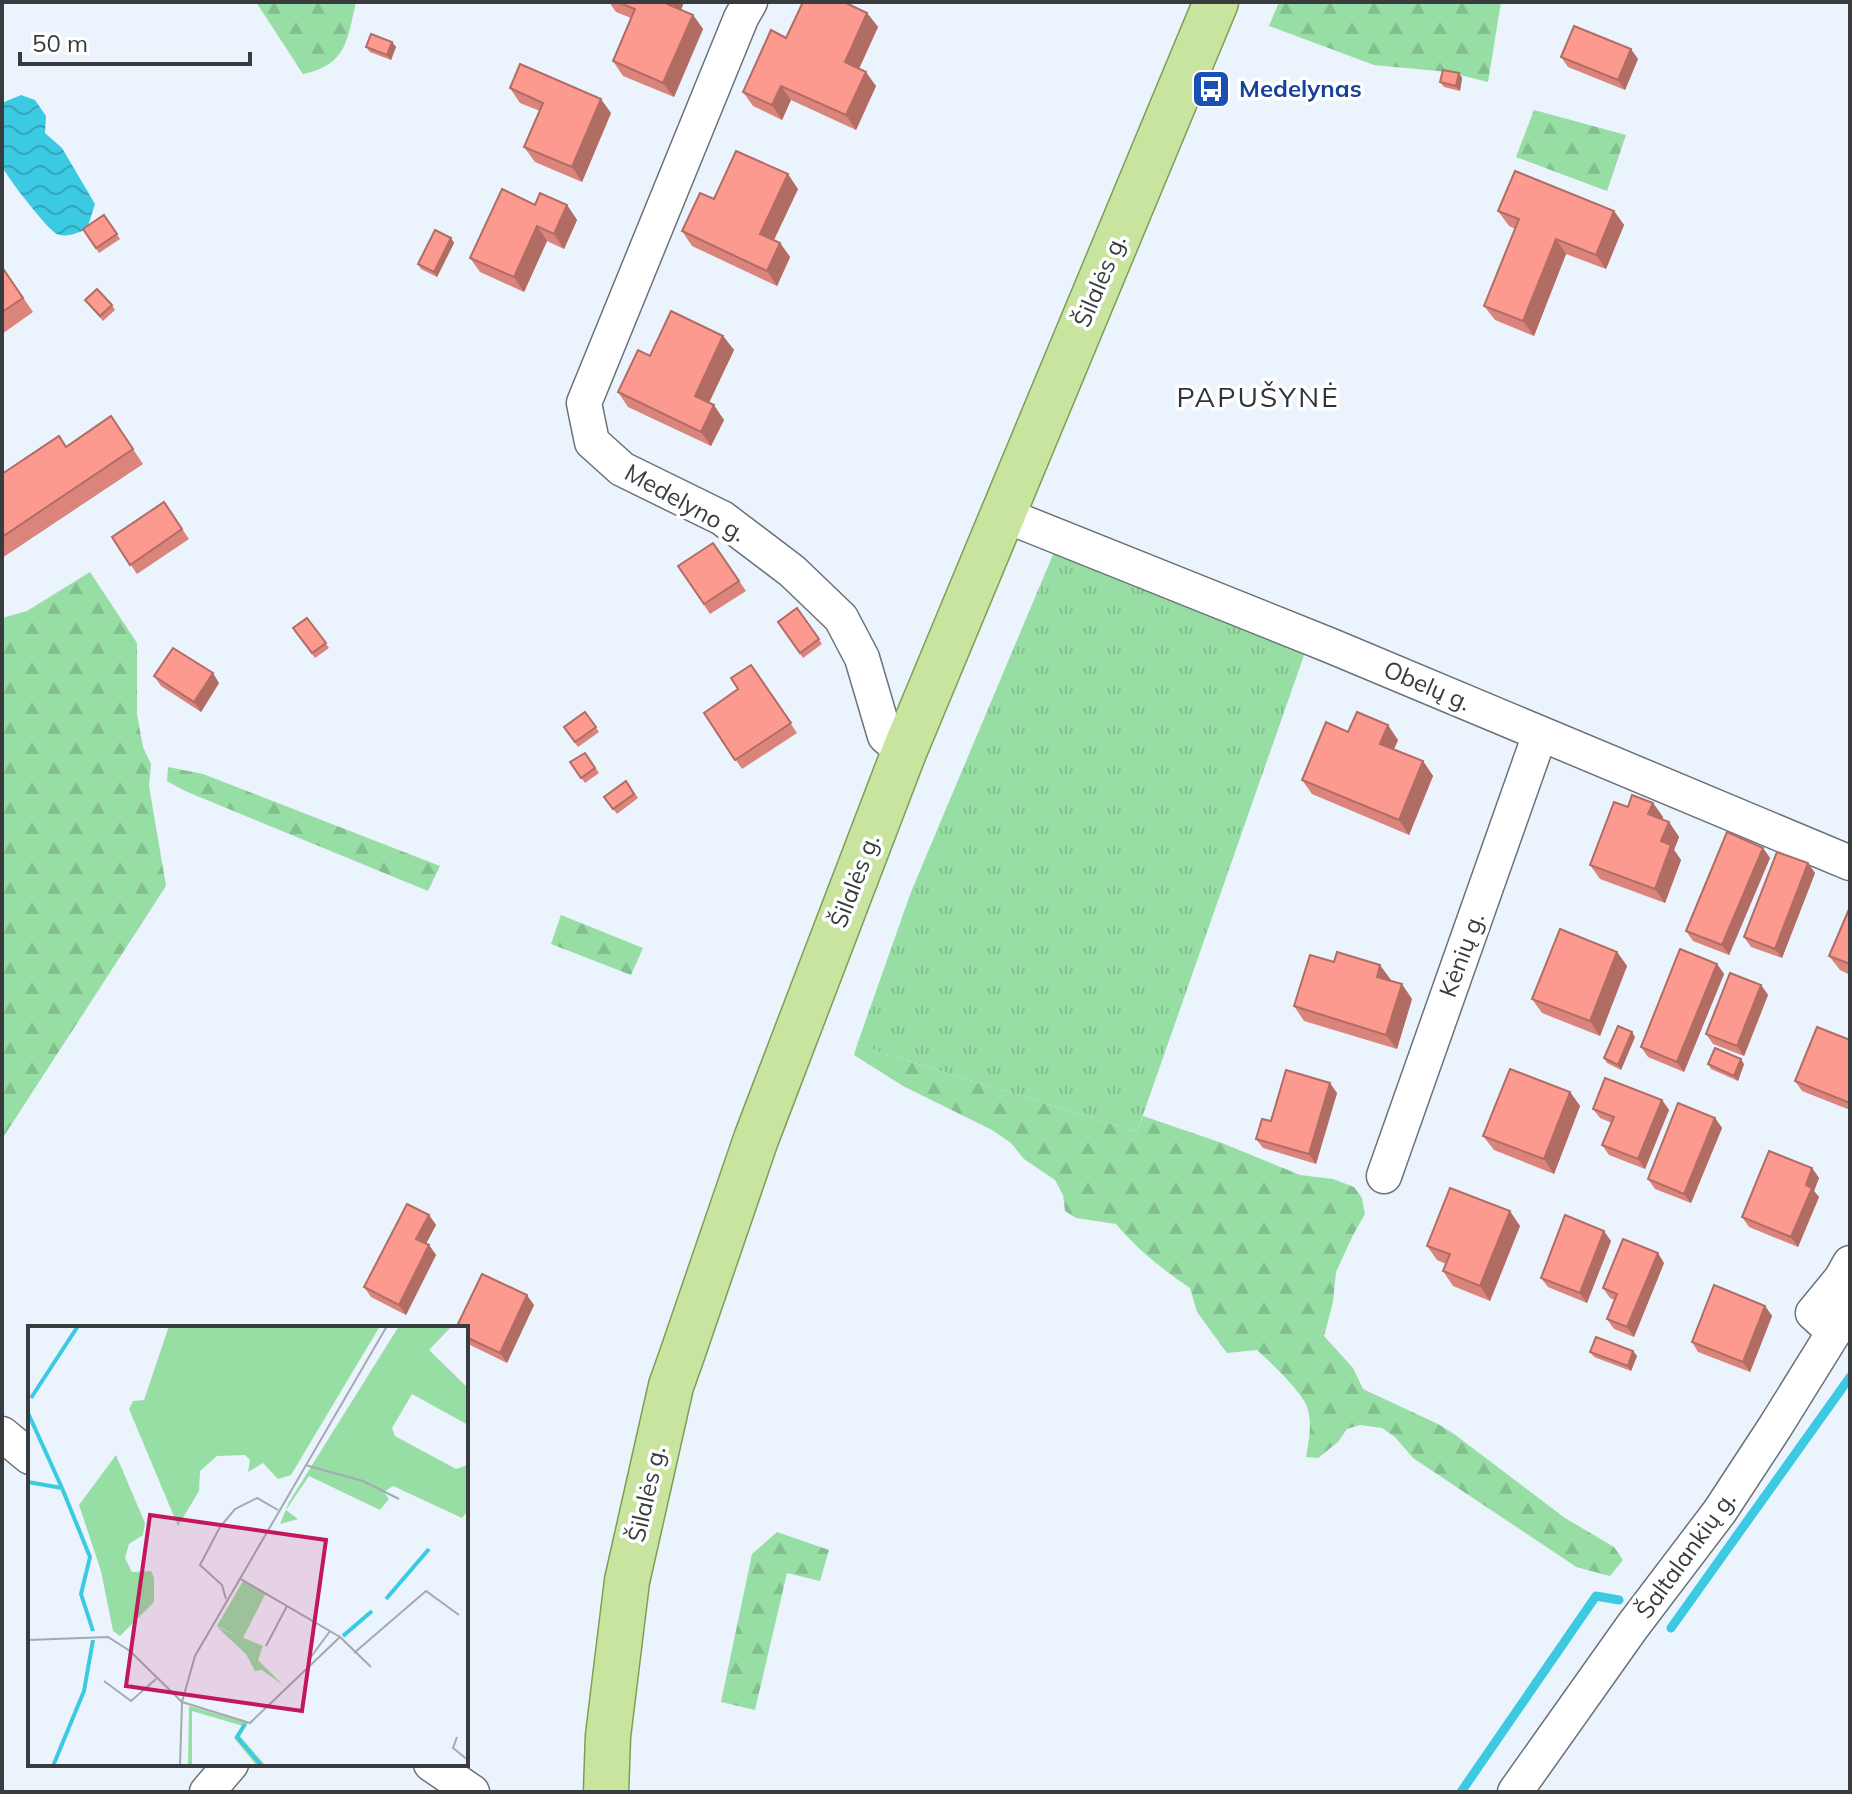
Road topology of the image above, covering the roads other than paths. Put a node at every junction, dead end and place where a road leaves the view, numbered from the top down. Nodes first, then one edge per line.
1 (750, 2) edge
2 (1216, 2) edge
3 (1002, 514) junction
4 (1540, 734) junction
5 (904, 752) junction
6 (1850, 863) edge
7 (1384, 1176) dead end
8 (1850, 1263) edge
9 (1842, 1323) edge
10 (2, 1434) edge
11 (28, 1455) edge
12 (229, 1766) edge
13 (434, 1766) edge
14 (207, 1792) edge
15 (472, 1792) edge
16 (606, 1792) edge
17 (1515, 1792) edge

1 - 5 street, Medelyno g.
2 - 3 main road, Šilalės g.
3 - 4 street, Obelų g.
3 - 5 main road, Šilalės g.
4 - 6 street, Obelų g.
4 - 7 street, Kėnių g.
5 - 16 main road, Šilalės g.
8 - 9 street
9 - 17 street, Šaltalankių g.
10 - 11 street
12 - 14 street
13 - 15 street

